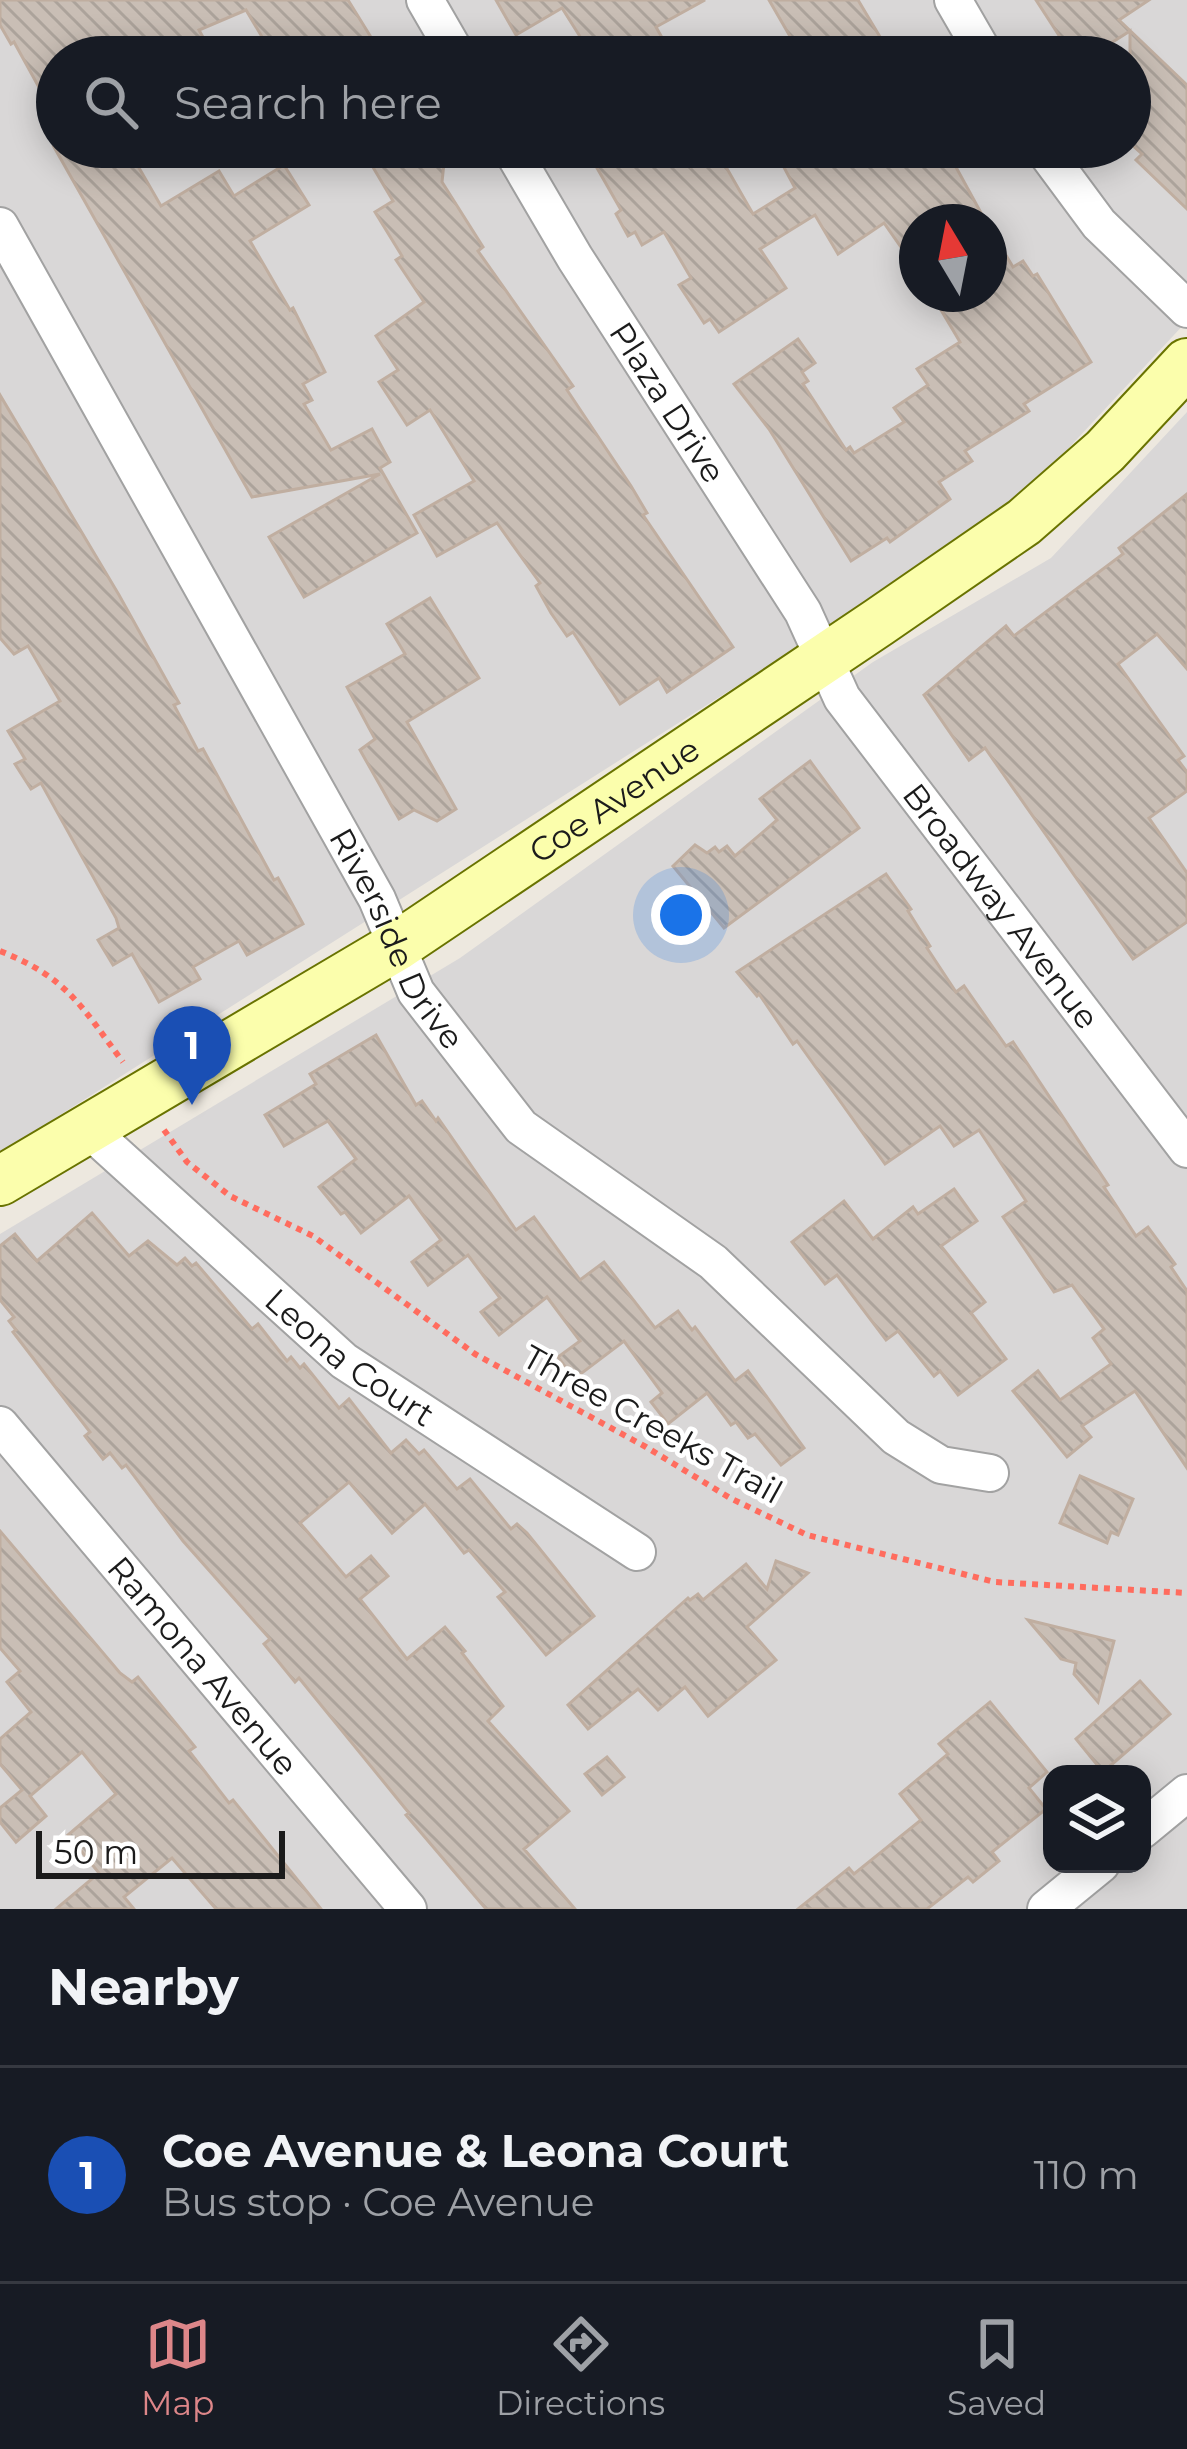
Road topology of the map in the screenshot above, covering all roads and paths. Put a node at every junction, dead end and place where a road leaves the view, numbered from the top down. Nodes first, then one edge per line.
1 (425, 0) edge
2 (952, 0) edge
3 (446, 36) edge
4 (973, 36) edge
5 (522, 168) edge
6 (1058, 168) edge
7 (0, 226) edge
8 (1187, 309) edge
9 (1187, 363) edge
10 (824, 659) junction
11 (397, 946) junction
12 (0, 951) edge
13 (118, 1056) dead end
14 (88, 1129) junction
15 (165, 1132) dead end
16 (1187, 1149) edge
17 (0, 1181) edge
18 (0, 1425) edge
19 (989, 1473) dead end
20 (637, 1552) dead end
21 (1187, 1593) edge
22 (1187, 1793) edge
23 (1151, 1823) edge
24 (1090, 1873) edge
25 (408, 1909) edge
26 (1046, 1909) edge

1 - 3 street
2 - 4 street
5 - 10 street, Plaza Drive
6 - 8 street
7 - 11 street, Riverside Drive
9 - 10 street, Coe Avenue
10 - 11 street, Coe Avenue
10 - 16 street, Broadway Avenue
11 - 14 street, Coe Avenue
11 - 19 street, Riverside Drive
12 - 13 path
14 - 17 street, Coe Avenue
14 - 20 street, Leona Court
15 - 21 path, Three Creeks Trail
18 - 25 street, Ramona Avenue
22 - 23 street
24 - 26 street

